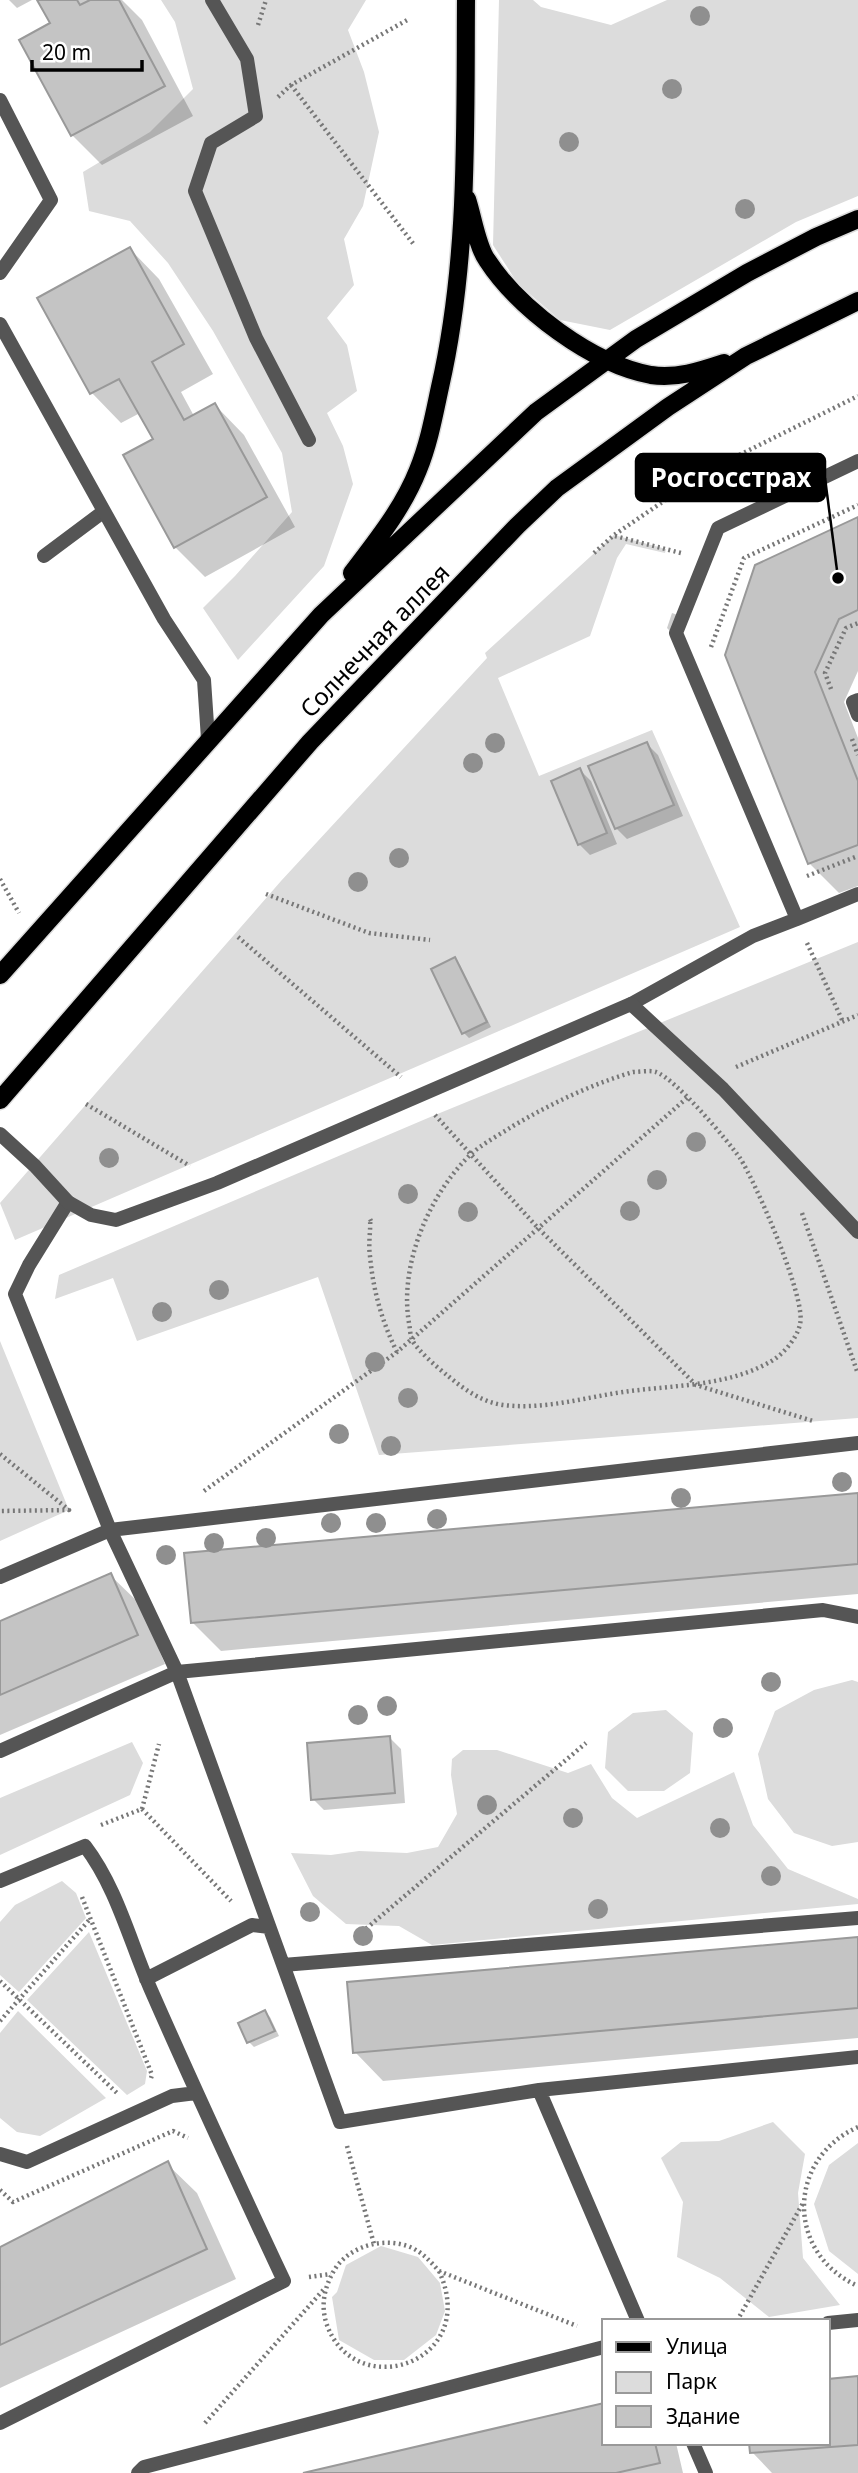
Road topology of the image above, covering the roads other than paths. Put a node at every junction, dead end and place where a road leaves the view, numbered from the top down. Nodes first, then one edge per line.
1 (212, 0) edge
2 (466, 0) edge
3 (0, 100) edge
4 (464, 189) junction
5 (858, 219) edge
6 (0, 273) edge
7 (858, 301) edge
8 (0, 324) edge
9 (746, 356) junction
10 (608, 359) junction
11 (309, 440) dead end
12 (858, 461) edge
13 (103, 512) junction
14 (44, 556) dead end
15 (321, 615) junction
16 (858, 700) edge
17 (858, 715) edge
18 (208, 739) junction
19 (858, 894) edge
20 (797, 919) junction
21 (0, 975) edge
22 (631, 1004) junction
23 (0, 1100) edge
24 (0, 1134) edge
25 (68, 1202) junction
26 (858, 1232) edge
27 (858, 1443) edge
28 (110, 1530) junction
29 (0, 1577) edge
30 (858, 1617) edge
31 (177, 1672) junction
32 (0, 1751) edge
33 (0, 1881) edge
34 (858, 1918) edge
35 (269, 1927) junction
36 (283, 1965) junction
37 (146, 1979) junction
38 (858, 2057) edge
39 (539, 2090) junction
40 (196, 2093) junction
41 (0, 2154) edge
42 (637, 2319) edge
43 (858, 2320) edge
44 (830, 2323) edge
45 (602, 2348) edge
46 (0, 2423) edge
47 (694, 2445) edge
48 (138, 2473) edge
49 (706, 2473) edge

1 - 11 street
2 - 4 main road, Солнечная аллея
3 - 6 street
4 - 10 main road
4 - 15 main road, Солнечная аллея
5 - 10 main road, Солнечная аллея
7 - 9 main road, Солнечная аллея
8 - 13 street
9 - 10 main road
9 - 23 main road, Солнечная аллея
10 - 15 main road, Солнечная аллея
12 - 20 street
13 - 14 street
13 - 18 street
15 - 18 main road, Солнечная аллея
16 - 17 street
18 - 21 main road, Солнечная аллея
19 - 20 street
20 - 22 street
22 - 25 street
22 - 26 street
24 - 25 street
25 - 28 street
27 - 28 street
28 - 29 street
28 - 31 street
30 - 31 street
31 - 32 street
31 - 35 street
33 - 37 street
34 - 36 street
35 - 36 street
35 - 37 street
36 - 39 street
37 - 40 street
38 - 39 street
39 - 42 street
40 - 41 street
40 - 46 street
43 - 44 street
45 - 48 street
47 - 49 street

